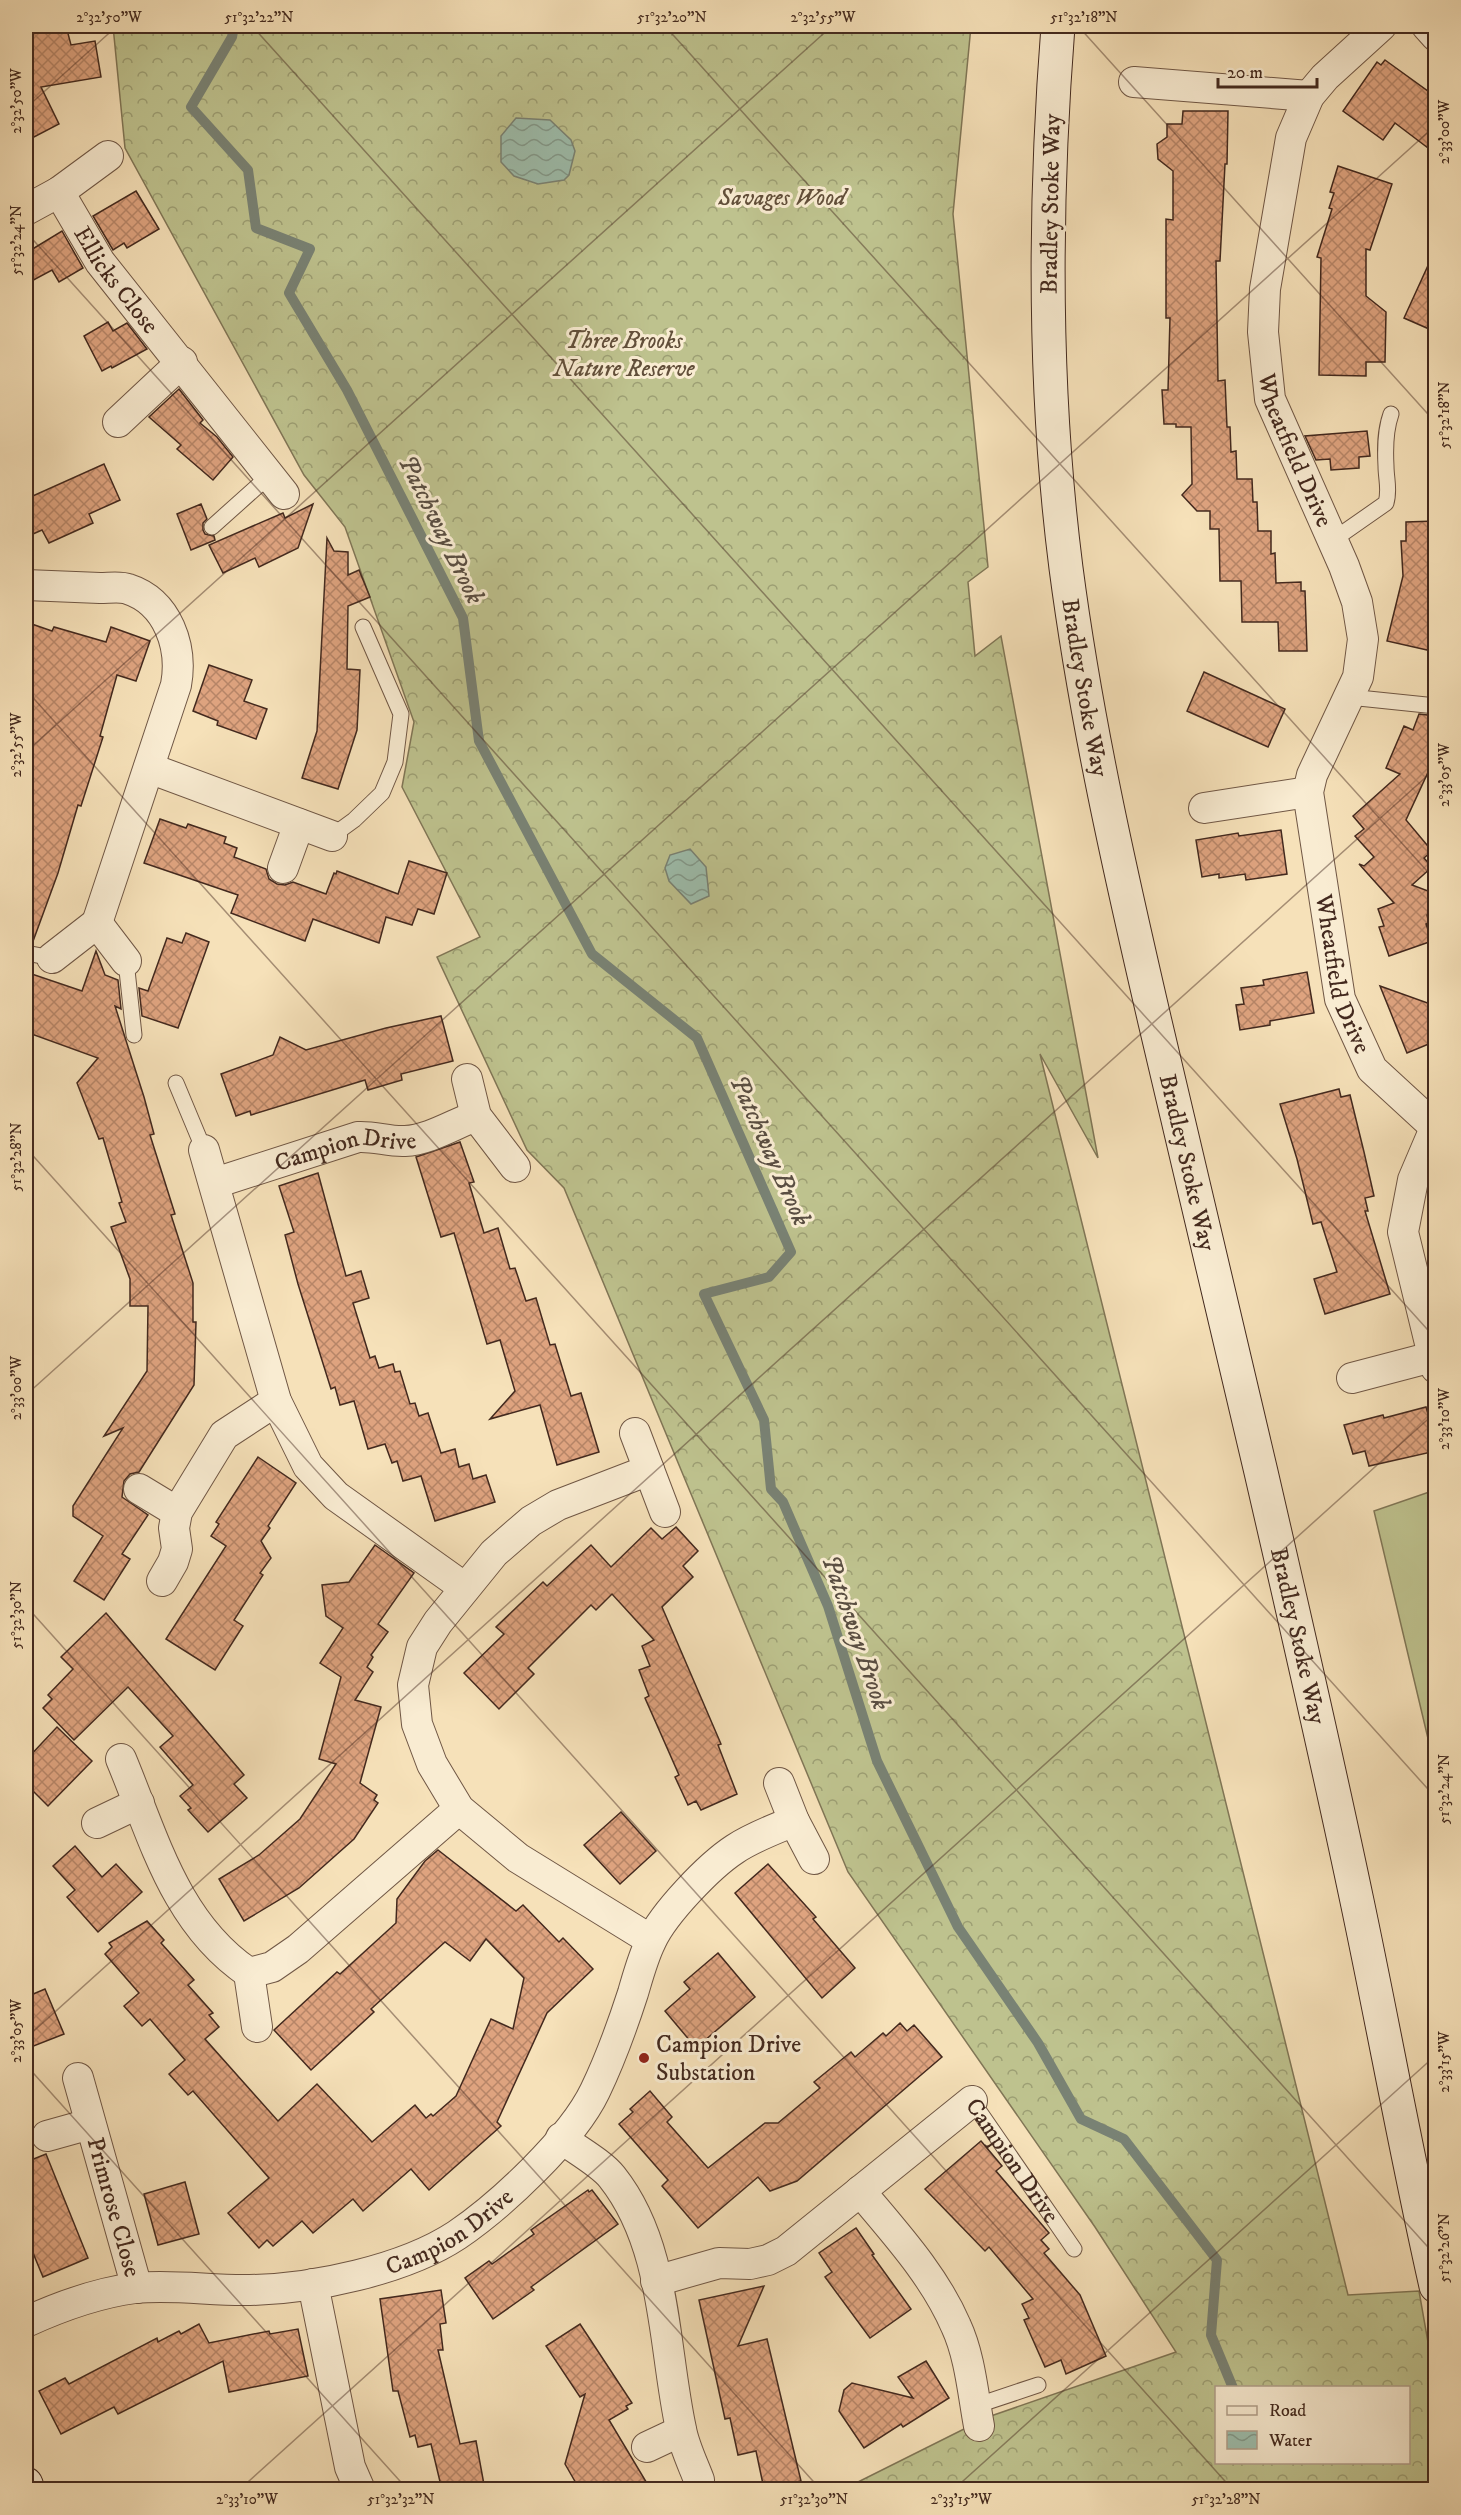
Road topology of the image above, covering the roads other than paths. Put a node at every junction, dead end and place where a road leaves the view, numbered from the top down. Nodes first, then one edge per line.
1 (1058, 26) edge
2 (1381, 26) edge
3 (1428, 26) edge
4 (1436, 36) edge
5 (1134, 82) dead end
6 (1309, 96) junction
7 (108, 156) dead end
8 (59, 192) junction
9 (26, 210) edge
10 (182, 362) junction
11 (1391, 414) dead end
12 (118, 422) dead end
13 (277, 485) joint
14 (212, 527) dead end
15 (1333, 540) junction
16 (26, 585) edge
17 (363, 627) dead end
18 (1349, 698) junction
19 (1436, 706) edge
20 (149, 768) junction
21 (1308, 792) junction
22 (1204, 808) dead end
23 (299, 824) junction
24 (332, 836) joint
25 (283, 868) dead end
26 (98, 923) junction
27 (39, 955) edge
28 (126, 962) joint
29 (134, 1035) dead end
30 (467, 1079) dead end
31 (176, 1083) dead end
32 (476, 1116) junction
33 (1435, 1127) edge
34 (204, 1150) joint
35 (514, 1167) dead end
36 (215, 1183) junction
37 (1434, 1362) edge
38 (1352, 1378) dead end
39 (276, 1401) junction
40 (635, 1433) dead end
41 (649, 1470) junction
42 (139, 1489) dead end
43 (177, 1512) junction
44 (665, 1512) dead end
45 (162, 1581) dead end
46 (465, 1588) junction
47 (121, 1759) dead end
48 (779, 1783) dead end
49 (140, 1803) junction
50 (459, 1809) junction
51 (794, 1821) junction
52 (98, 1823) dead end
53 (814, 1859) dead end
54 (651, 1940) junction
55 (249, 1973) junction
56 (257, 2027) dead end
57 (78, 2078) dead end
58 (972, 2101) joint
59 (90, 2124) junction
60 (47, 2136) dead end
61 (561, 2138) junction
62 (860, 2191) junction
63 (1074, 2249) dead end
64 (656, 2281) junction
65 (313, 2284) junction
66 (1436, 2286) edge
67 (137, 2288) junction
68 (26, 2322) edge
69 (1038, 2385) dead end
70 (977, 2416) joint
71 (681, 2431) junction
72 (647, 2447) dead end
73 (699, 2480) dead end
74 (26, 2484) edge
75 (28, 2490) edge
76 (360, 2490) edge

1 - 66 street, Bradley Stoke Way
2 - 6 street, Wheatfield Drive
3 - 4 street
5 - 6 street
6 - 15 street, Wheatfield Drive
7 - 8 street
8 - 9 street
8 - 10 street, Ellicks Close
10 - 12 street
10 - 13 street, Ellicks Close
11 - 15 lane
13 - 14 lane, Ellicks Close
15 - 18 street, Wheatfield Drive
16 - 20 street
17 - 24 lane
18 - 19 lane
18 - 21 street, Wheatfield Drive
20 - 23 street
20 - 26 street
21 - 22 street
21 - 33 street, Wheatfield Drive
23 - 24 street
23 - 25 street
26 - 27 street
26 - 28 street
28 - 29 lane
30 - 32 street
31 - 34 lane
32 - 35 street
32 - 36 street, Campion Drive
33 - 37 street, Wheatfield Drive
34 - 36 street
36 - 39 street
37 - 38 street, Wheatfield Drive
39 - 43 street
39 - 46 street
40 - 41 street
41 - 44 street
41 - 46 street
42 - 43 street
43 - 45 street
46 - 50 street
47 - 49 street
48 - 51 street
49 - 52 street
49 - 55 street
50 - 54 street
50 - 55 street
51 - 53 street
51 - 54 street, Campion Drive
54 - 61 street, Campion Drive
55 - 56 street
57 - 59 street, Primrose Close
58 - 62 street, Campion Drive
58 - 63 lane, Campion Drive
59 - 60 street, Primrose Close
59 - 67 street, Primrose Close
61 - 64 street
61 - 65 street, Campion Drive
62 - 64 street, Campion Drive
62 - 70 street
64 - 71 street
65 - 67 street, Campion Drive
65 - 76 street
67 - 68 street, Campion Drive
69 - 70 lane
71 - 72 street
71 - 73 street
74 - 75 street

